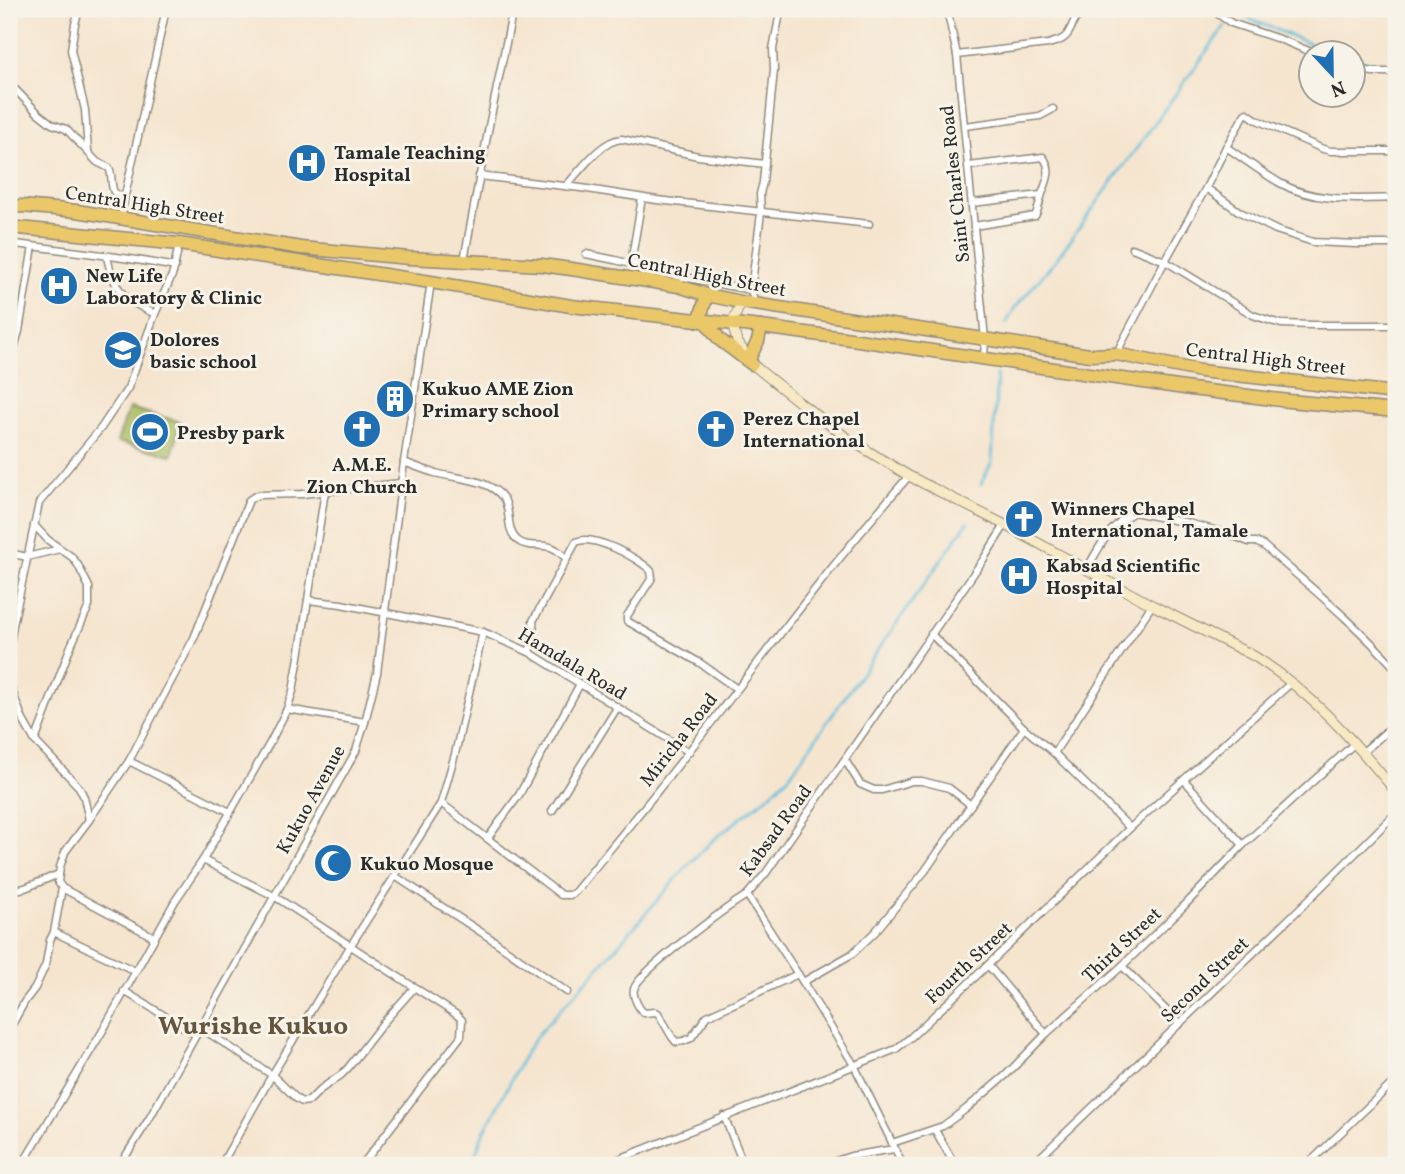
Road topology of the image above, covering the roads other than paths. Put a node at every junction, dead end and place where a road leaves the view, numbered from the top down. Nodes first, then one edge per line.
1 (79, 9) edge
2 (166, 9) edge
3 (513, 9) edge
4 (778, 9) edge
5 (947, 9) edge
6 (1105, 9) edge
7 (1211, 9) edge
8 (1296, 46) edge
9 (957, 55) junction
10 (1366, 71) edge
11 (1396, 72) edge
12 (9, 83) edge
13 (1053, 109) dead end
14 (965, 126) junction
15 (1226, 147) junction
16 (88, 151) junction
17 (1396, 151) edge
18 (765, 164) junction
19 (968, 166) junction
20 (479, 176) junction
21 (566, 186) junction
22 (1206, 188) junction
23 (1041, 195) junction
24 (642, 198) junction
25 (1396, 198) edge
26 (124, 199) junction
27 (972, 203) junction
28 (15, 206) edge
29 (761, 213) junction
30 (124, 220) junction
31 (869, 224) dead end
32 (974, 226) junction
33 (10, 227) edge
34 (65, 232) junction
35 (9, 243) edge
36 (1396, 243) edge
37 (179, 244) junction
38 (33, 246) junction
39 (1132, 248) dead end
40 (62, 249) junction
41 (586, 254) dead end
42 (107, 257) junction
43 (464, 260) junction
44 (1165, 261) junction
45 (631, 263) junction
46 (175, 267) junction
47 (431, 282) junction
48 (751, 290) junction
49 (707, 295) junction
50 (740, 302) junction
51 (755, 304) junction
52 (155, 314) junction
53 (702, 321) junction
54 (732, 324) junction
55 (1396, 325) edge
56 (761, 327) junction
57 (985, 339) junction
58 (1116, 354) junction
59 (984, 358) junction
60 (9, 359) edge
61 (751, 362) junction
62 (1396, 393) edge
63 (1396, 411) edge
64 (404, 462) junction
65 (909, 476) junction
66 (401, 483) junction
67 (325, 491) junction
68 (34, 525) junction
69 (1005, 525) junction
70 (60, 549) junction
71 (9, 553) edge
72 (27, 557) junction
73 (566, 558) junction
74 (1087, 569) junction
75 (308, 600) junction
76 (1152, 604) junction
77 (386, 613) junction
78 (484, 632) junction
79 (931, 635) junction
80 (529, 652) junction
81 (1396, 669) edge
82 (1292, 683) junction
83 (580, 684) junction
84 (737, 689) junction
85 (617, 708) junction
86 (287, 709) junction
87 (365, 722) junction
88 (1396, 723) edge
89 (1024, 729) junction
90 (35, 741) junction
91 (1355, 743) junction
92 (689, 752) junction
93 (1363, 752) junction
94 (1054, 753) junction
95 (845, 760) junction
96 (130, 761) junction
97 (1184, 780) junction
98 (1396, 792) edge
99 (441, 803) junction
100 (971, 805) junction
101 (552, 811) dead end
102 (230, 812) junction
103 (1396, 813) edge
104 (89, 820) junction
105 (1130, 828) junction
106 (488, 838) junction
107 (1243, 845) junction
108 (202, 860) junction
109 (59, 874) junction
110 (395, 876) junction
111 (62, 887) junction
112 (9, 891) edge
113 (747, 895) junction
114 (274, 896) junction
115 (54, 932) junction
116 (154, 937) junction
117 (351, 945) junction
118 (988, 965) junction
119 (1122, 966) junction
120 (135, 971) junction
121 (798, 974) junction
122 (803, 982) junction
123 (415, 987) junction
124 (124, 991) junction
125 (567, 992) dead end
126 (1180, 1024) junction
127 (201, 1028) junction
128 (9, 1030) edge
129 (1046, 1034) junction
130 (196, 1035) junction
131 (854, 1065) junction
132 (272, 1075) junction
133 (1396, 1080) edge
134 (724, 1116) junction
135 (935, 1130) junction
136 (893, 1146) junction
137 (23, 1165) edge
138 (121, 1165) edge
139 (221, 1165) edge
140 (362, 1165) edge
141 (604, 1165) edge
142 (743, 1165) edge
143 (824, 1165) edge
144 (903, 1165) edge
145 (955, 1165) edge
146 (1032, 1165) edge
147 (1307, 1165) edge

1 - 16 street
2 - 26 street
3 - 20 street
4 - 18 street
5 - 9 street, Saint Charles Road
6 - 9 street
7 - 8 street
9 - 14 street, Saint Charles Road
10 - 11 street
12 - 16 street
13 - 14 street
14 - 19 street, Saint Charles Road
15 - 17 street
15 - 22 street
15 - 25 street
16 - 26 street
18 - 21 street
18 - 29 street
19 - 23 street
19 - 27 street, Saint Charles Road
20 - 21 street
20 - 43 street
21 - 24 street
22 - 36 street
22 - 44 street
23 - 27 street
23 - 32 street
24 - 29 street
24 - 45 street
26 - 30 street
27 - 32 street, Saint Charles Road
28 - 30 highway, Central High Street
28 - 33 highway
29 - 31 street
29 - 48 street
30 - 43 highway, Central High Street
32 - 57 street, Saint Charles Road
33 - 34 highway, Central High Street
34 - 37 highway, Central High Street
34 - 40 street
35 - 38 street
37 - 46 street
37 - 47 highway, Central High Street
38 - 40 street
38 - 60 street
39 - 44 street
40 - 42 street
41 - 45 street
42 - 46 street
42 - 52 street
43 - 49 highway, Central High Street
44 - 55 street
44 - 58 street
45 - 48 street
46 - 52 street
47 - 53 highway, Central High Street
47 - 64 street, Kukuo Avenue
48 - 51 street
49 - 50 highway, Central High Street
49 - 53 highway
50 - 51 highway, Central High Street
50 - 54 street
51 - 57 highway, Central High Street
52 - 68 street
53 - 54 highway, Central High Street
53 - 61 highway
54 - 56 highway, Central High Street
54 - 61 street
56 - 59 highway, Central High Street
56 - 61 highway
57 - 58 highway, Central High Street
57 - 59 street, Saint Charles Road
58 - 62 highway, Central High Street
59 - 63 highway, Central High Street
61 - 65 street
64 - 66 street, Kukuo Avenue
64 - 73 street
65 - 69 street
65 - 84 street, Miricha Road
66 - 67 street
66 - 77 street, Kukuo Avenue
67 - 75 street
67 - 96 street
68 - 70 street
68 - 72 street
69 - 74 street
69 - 79 street, Kabsad Road
70 - 72 street
70 - 90 street
71 - 72 street
72 - 90 street
73 - 80 street
73 - 84 street
74 - 76 street
74 - 81 street
75 - 77 street, Hamdala Road
75 - 86 street
76 - 82 street
76 - 94 street
77 - 78 street, Hamdala Road
77 - 87 street, Kukuo Avenue
78 - 80 street, Hamdala Road
78 - 99 street
79 - 89 street
79 - 95 street, Kabsad Road
80 - 83 street, Hamdala Road
82 - 91 street
82 - 97 street, Fourth Street
83 - 85 street, Hamdala Road
83 - 106 street
84 - 92 street, Miricha Road
85 - 92 street, Hamdala Road
85 - 101 street
86 - 87 street
86 - 102 street
87 - 114 street, Kukuo Avenue
88 - 93 street
89 - 94 street
89 - 100 street
90 - 104 street
91 - 93 street
91 - 107 street, Third Street
92 - 106 street, Miricha Road
93 - 98 street
94 - 105 street
95 - 100 street
95 - 113 street, Kabsad Road
96 - 102 street
96 - 104 street
97 - 105 street, Fourth Street
97 - 107 street
99 - 106 street, Miricha Road
99 - 110 street
100 - 122 street
102 - 108 street
103 - 126 street, Second Street
104 - 109 street
105 - 118 street, Fourth Street
107 - 119 street, Third Street
108 - 114 street
108 - 116 street
109 - 111 street
109 - 112 street
110 - 117 street
110 - 125 street
111 - 115 street
111 - 116 street
113 - 121 street, Kabsad Road
113 - 121 street
114 - 117 street
114 - 127 street, Kukuo Avenue
115 - 120 street
115 - 128 street
116 - 120 street
117 - 123 street
117 - 132 street
118 - 129 street
118 - 131 street, Fourth Street
119 - 126 street
119 - 129 street, Third Street
120 - 124 street
121 - 122 street, Kabsad Road
122 - 131 street, Kabsad Road
123 - 132 street
123 - 140 street
124 - 130 street
124 - 137 street
126 - 146 street, Second Street
127 - 130 street, Kukuo Avenue
127 - 132 street
129 - 135 street, Third Street
130 - 138 street, Kukuo Avenue
131 - 134 street, Fourth Street
131 - 136 street, Kabsad Road
132 - 139 street
133 - 147 street
134 - 141 street, Fourth Street
134 - 142 street
135 - 136 street, Third Street
135 - 145 street
136 - 143 street, Third Street
136 - 144 street, Kabsad Road

